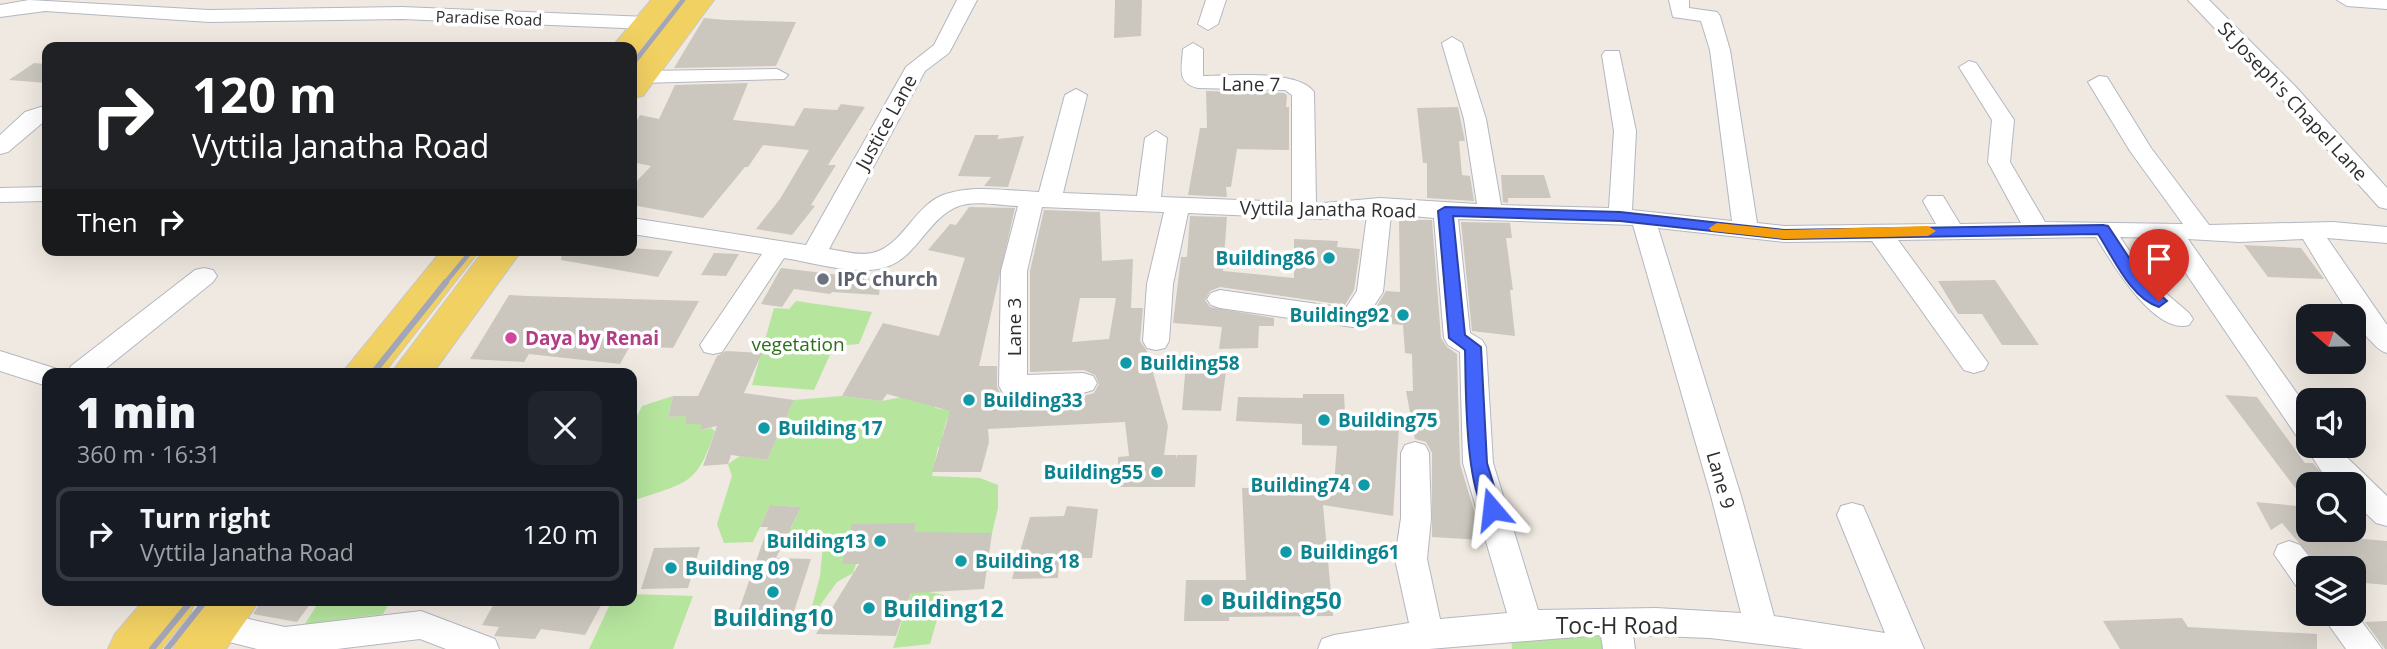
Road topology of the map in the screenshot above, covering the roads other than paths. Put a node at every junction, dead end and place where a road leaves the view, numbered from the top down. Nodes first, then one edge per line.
1 (228, 0) edge
2 (700, 0) edge
3 (967, 0) edge
4 (1216, 0) edge
5 (1679, 0) edge
6 (2198, 0) edge
7 (2347, 0) edge
8 (42, 2) edge
9 (2381, 2) edge
10 (0, 11) edge
11 (657, 11) edge
12 (209, 16) junction
13 (1208, 24) dead end
14 (631, 42) edge
15 (1452, 43) dead end
16 (1193, 49) dead end
17 (1612, 55) dead end
18 (1969, 67) dead end
19 (776, 75) dead end
20 (637, 82) edge
21 (2099, 82) dead end
22 (637, 83) edge
23 (1076, 96) dead end
24 (42, 113) edge
25 (1156, 138) dead end
26 (0, 147) edge
27 (42, 194) edge
28 (0, 195) edge
29 (1041, 200) junction
30 (1934, 201) dead end
31 (2387, 202) edge
32 (1148, 205) junction
33 (1178, 205) junction
34 (1380, 206) junction
35 (1304, 210) junction
36 (1445, 211) junction
37 (1490, 212) junction
38 (1632, 218) junction
39 (637, 227) edge
40 (2103, 229) junction
41 (2037, 230) junction
42 (1878, 231) junction
43 (1952, 231) junction
44 (2169, 231) junction
45 (2310, 231) junction
46 (1746, 232) junction
47 (2202, 233) junction
48 (2386, 236) edge
49 (778, 249) junction
50 (814, 254) junction
51 (457, 256) edge
52 (500, 256) edge
53 (204, 276) dead end
54 (1220, 299) dead end
55 (2180, 319) dead end
56 (1156, 341) dead end
57 (2387, 344) edge
58 (713, 345) dead end
59 (0, 361) edge
60 (1974, 363) dead end
61 (87, 368) edge
62 (366, 368) edge
63 (415, 368) edge
64 (42, 374) edge
65 (1083, 383) dead end
66 (2296, 413) edge
67 (1415, 453) dead end
68 (2328, 458) edge
69 (2387, 514) edge
70 (1852, 515) dead end
71 (2289, 554) dead end
72 (2296, 563) edge
73 (168, 606) edge
74 (217, 625) edge
75 (1527, 626) junction
76 (2347, 626) edge
77 (1761, 629) junction
78 (1427, 633) junction
79 (1617, 636) edge
80 (1838, 645) edge
81 (476, 647) edge
82 (132, 649) edge
83 (1334, 649) edge
84 (1899, 649) edge
85 (1908, 649) edge
86 (2366, 649) edge

1 - 12 street
2 - 20 main road
3 - 50 street, Justice Lane
4 - 13 street
5 - 46 street
6 - 31 street, St Joseph's Chapel Lane
7 - 9 street
8 - 10 street
8 - 12 street, Paradise Road
11 - 12 street, Paradise Road
11 - 14 main road
15 - 37 street
16 - 35 street, Lane 7
17 - 38 street
18 - 41 street
19 - 22 street
21 - 47 street
23 - 29 street
24 - 26 street
25 - 32 street
27 - 28 street
29 - 32 street, Vyttila Janatha Road
29 - 50 street, Vyttila Janatha Road
29 - 65 street, Lane 3
30 - 43 street
32 - 33 street, Vyttila Janatha Road
33 - 35 street, Vyttila Janatha Road
33 - 56 street
34 - 35 street, Vyttila Janatha Road
34 - 36 street, Vyttila Janatha Road
34 - 54 street
36 - 37 street, Vyttila Janatha Road
36 - 75 street
37 - 38 street, Vyttila Janatha Road
38 - 46 street, Vyttila Janatha Road
38 - 77 street, Lane 9
39 - 49 street, Vyttila Janatha Road
40 - 41 street, Vyttila Janatha Road
40 - 44 street, Vyttila Janatha Road
40 - 55 street
41 - 43 street, Vyttila Janatha Road
42 - 43 street, Vyttila Janatha Road
42 - 46 street, Vyttila Janatha Road
42 - 60 street
44 - 47 street, Vyttila Janatha Road
44 - 66 street
45 - 47 street, Vyttila Janatha Road
45 - 48 street, Vyttila Janatha Road
45 - 57 street
49 - 50 street, Vyttila Janatha Road
49 - 58 street
51 - 62 main road
52 - 63 main road
53 - 61 street
59 - 64 street
67 - 78 street
68 - 69 street
70 - 85 street
71 - 72 street
73 - 82 main road
74 - 81 street
75 - 78 street, Toc-H Road
75 - 79 street, Toc-H Road
76 - 86 street
77 - 79 street, Toc-H Road
77 - 80 street, Toc-H Road
78 - 83 street, Toc-H Road
80 - 84 street, Toc-H Road

